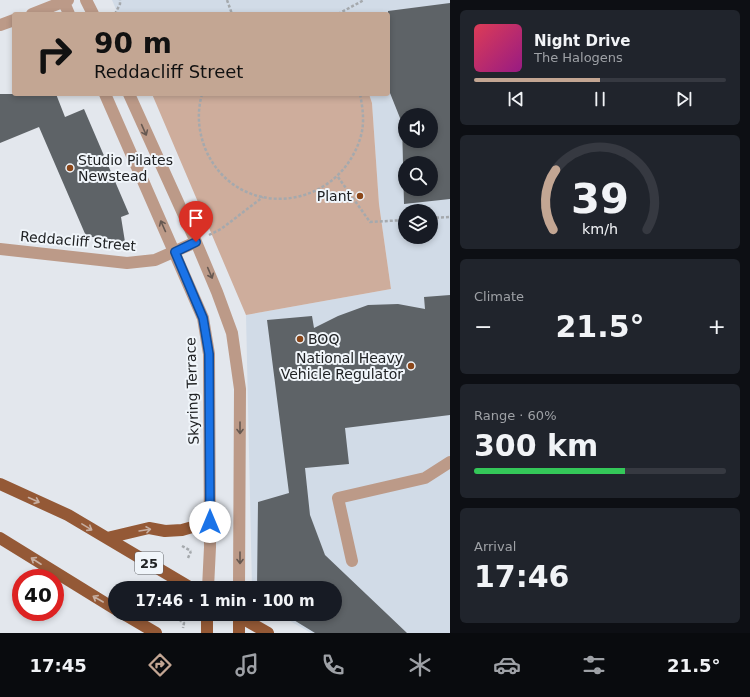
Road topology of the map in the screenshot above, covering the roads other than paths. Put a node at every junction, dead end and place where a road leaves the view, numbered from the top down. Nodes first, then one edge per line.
1 (86, 0) edge
2 (65, 1) edge
3 (37, 12) edge
4 (68, 12) edge
5 (91, 12) edge
6 (12, 21) edge
7 (0, 26) edge
8 (106, 96) edge
9 (129, 96) edge
10 (196, 242) junction
11 (0, 249) edge
12 (175, 252) junction
13 (450, 462) edge
14 (0, 484) edge
15 (210, 522) junction
16 (0, 538) edge
17 (106, 538) junction
18 (352, 561) dead end
19 (179, 581) edge
20 (208, 581) edge
21 (240, 581) edge
22 (108, 605) edge
23 (136, 621) edge
24 (207, 621) edge
25 (238, 621) edge
26 (248, 621) edge
27 (156, 633) edge
28 (207, 633) edge
29 (239, 633) edge
30 (268, 633) edge

1 - 5 street
2 - 3 street
2 - 4 street
6 - 7 street
12 -> 8 street, Skyring Terrace
9 -> 10 street
10 - 12 street, Reddacliff Street
10 -> 21 street
11 - 12 street, Reddacliff Street
12 - 15 street, Skyring Terrace
13 - 18 street
14 -> 17 main road, 25
17 -> 15 main road
15 - 20 street, Skyring Terrace
22 -> 16 main road
17 - 19 main road, 25
23 - 27 main road
24 - 28 main road
25 - 29 main road
26 - 30 main road

